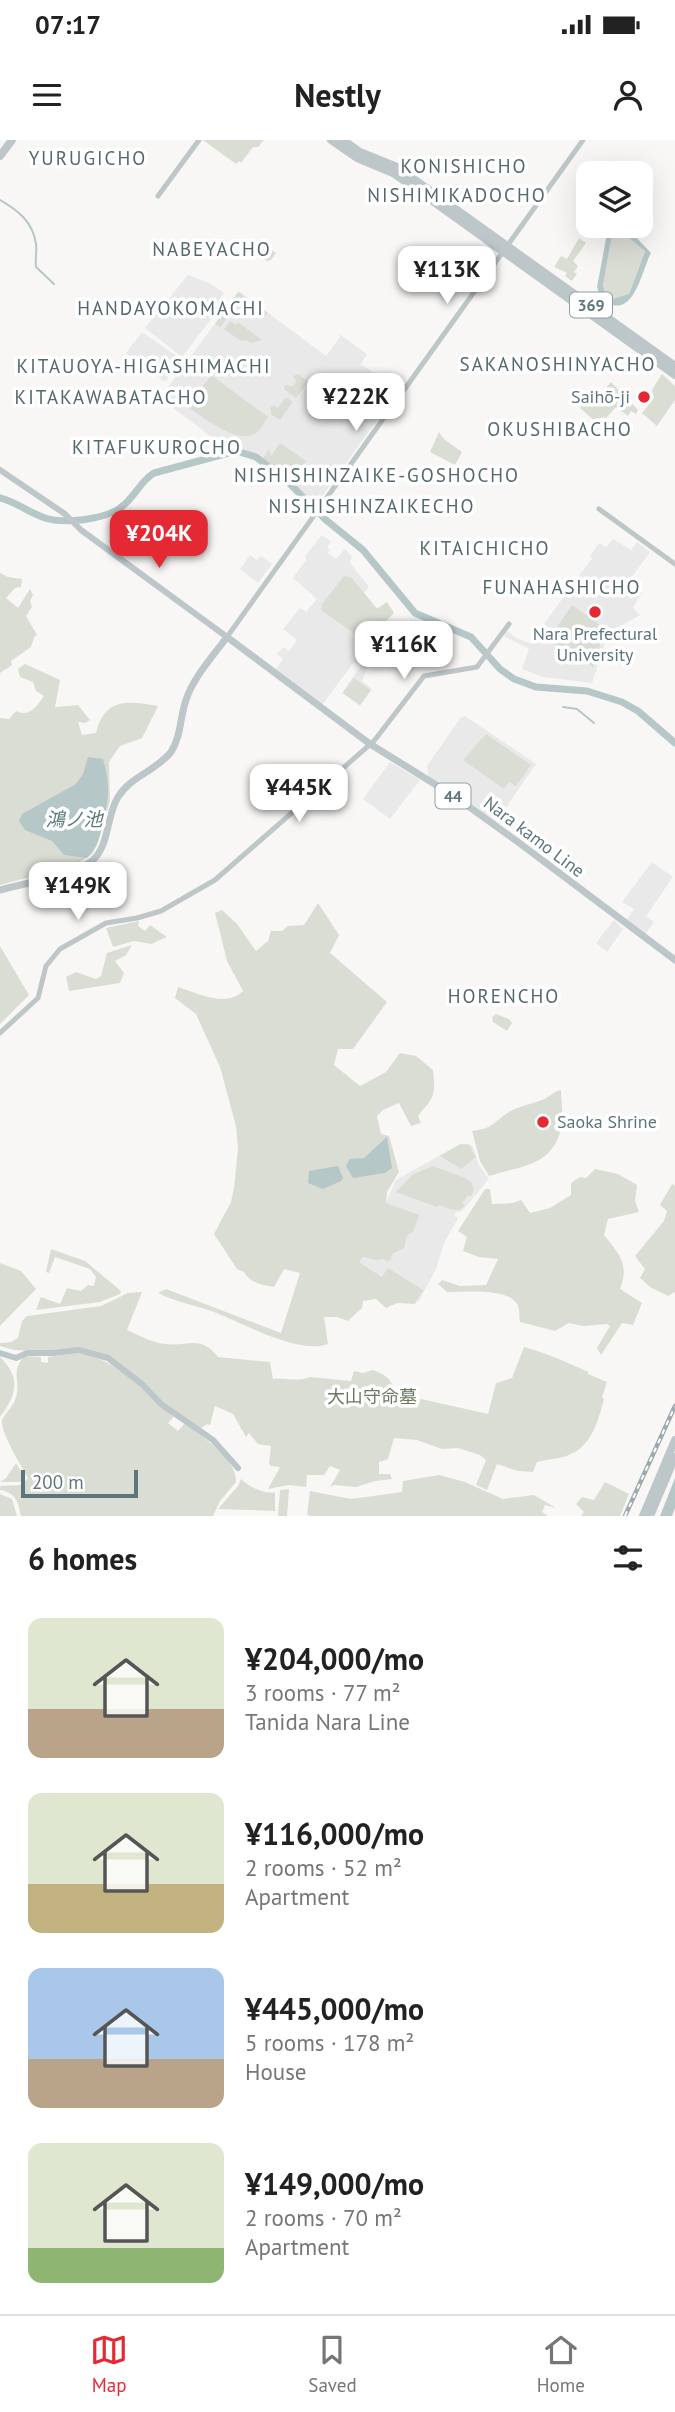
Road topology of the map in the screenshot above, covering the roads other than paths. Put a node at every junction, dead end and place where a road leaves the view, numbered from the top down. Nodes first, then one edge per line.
1 (12, 140) edge
2 (199, 140) edge
3 (331, 140) edge
4 (343, 140) edge
5 (583, 140) edge
6 (349, 149) junction
7 (0, 156) edge
8 (158, 196) dead end
9 (505, 248) junction
10 (675, 366) edge
11 (675, 375) edge
12 (0, 470) edge
13 (599, 509) dead end
14 (675, 564) edge
15 (509, 624) dead end
16 (227, 637) junction
17 (370, 744) junction
18 (0, 890) edge
19 (675, 960) edge
20 (0, 1033) edge
21 (0, 1353) edge
22 (675, 1440) edge
23 (675, 1457) edge
24 (238, 1468) dead end
25 (643, 1516) edge
26 (650, 1516) edge

1 - 7 highway
2 - 8 street
3 - 6 highway, 369
4 - 6 highway, 369
5 - 9 street
6 - 9 highway, 369
9 - 10 highway, 369
9 - 11 highway, 369
9 - 16 street
12 - 16 main road
13 - 14 street
15 - 17 street
16 - 17 main road, Nara kamo Line / 44
16 - 18 main road
17 - 19 main road, Nara kamo Line / 44
17 - 20 street
21 - 24 main road
22 - 25 highway
23 - 26 highway

